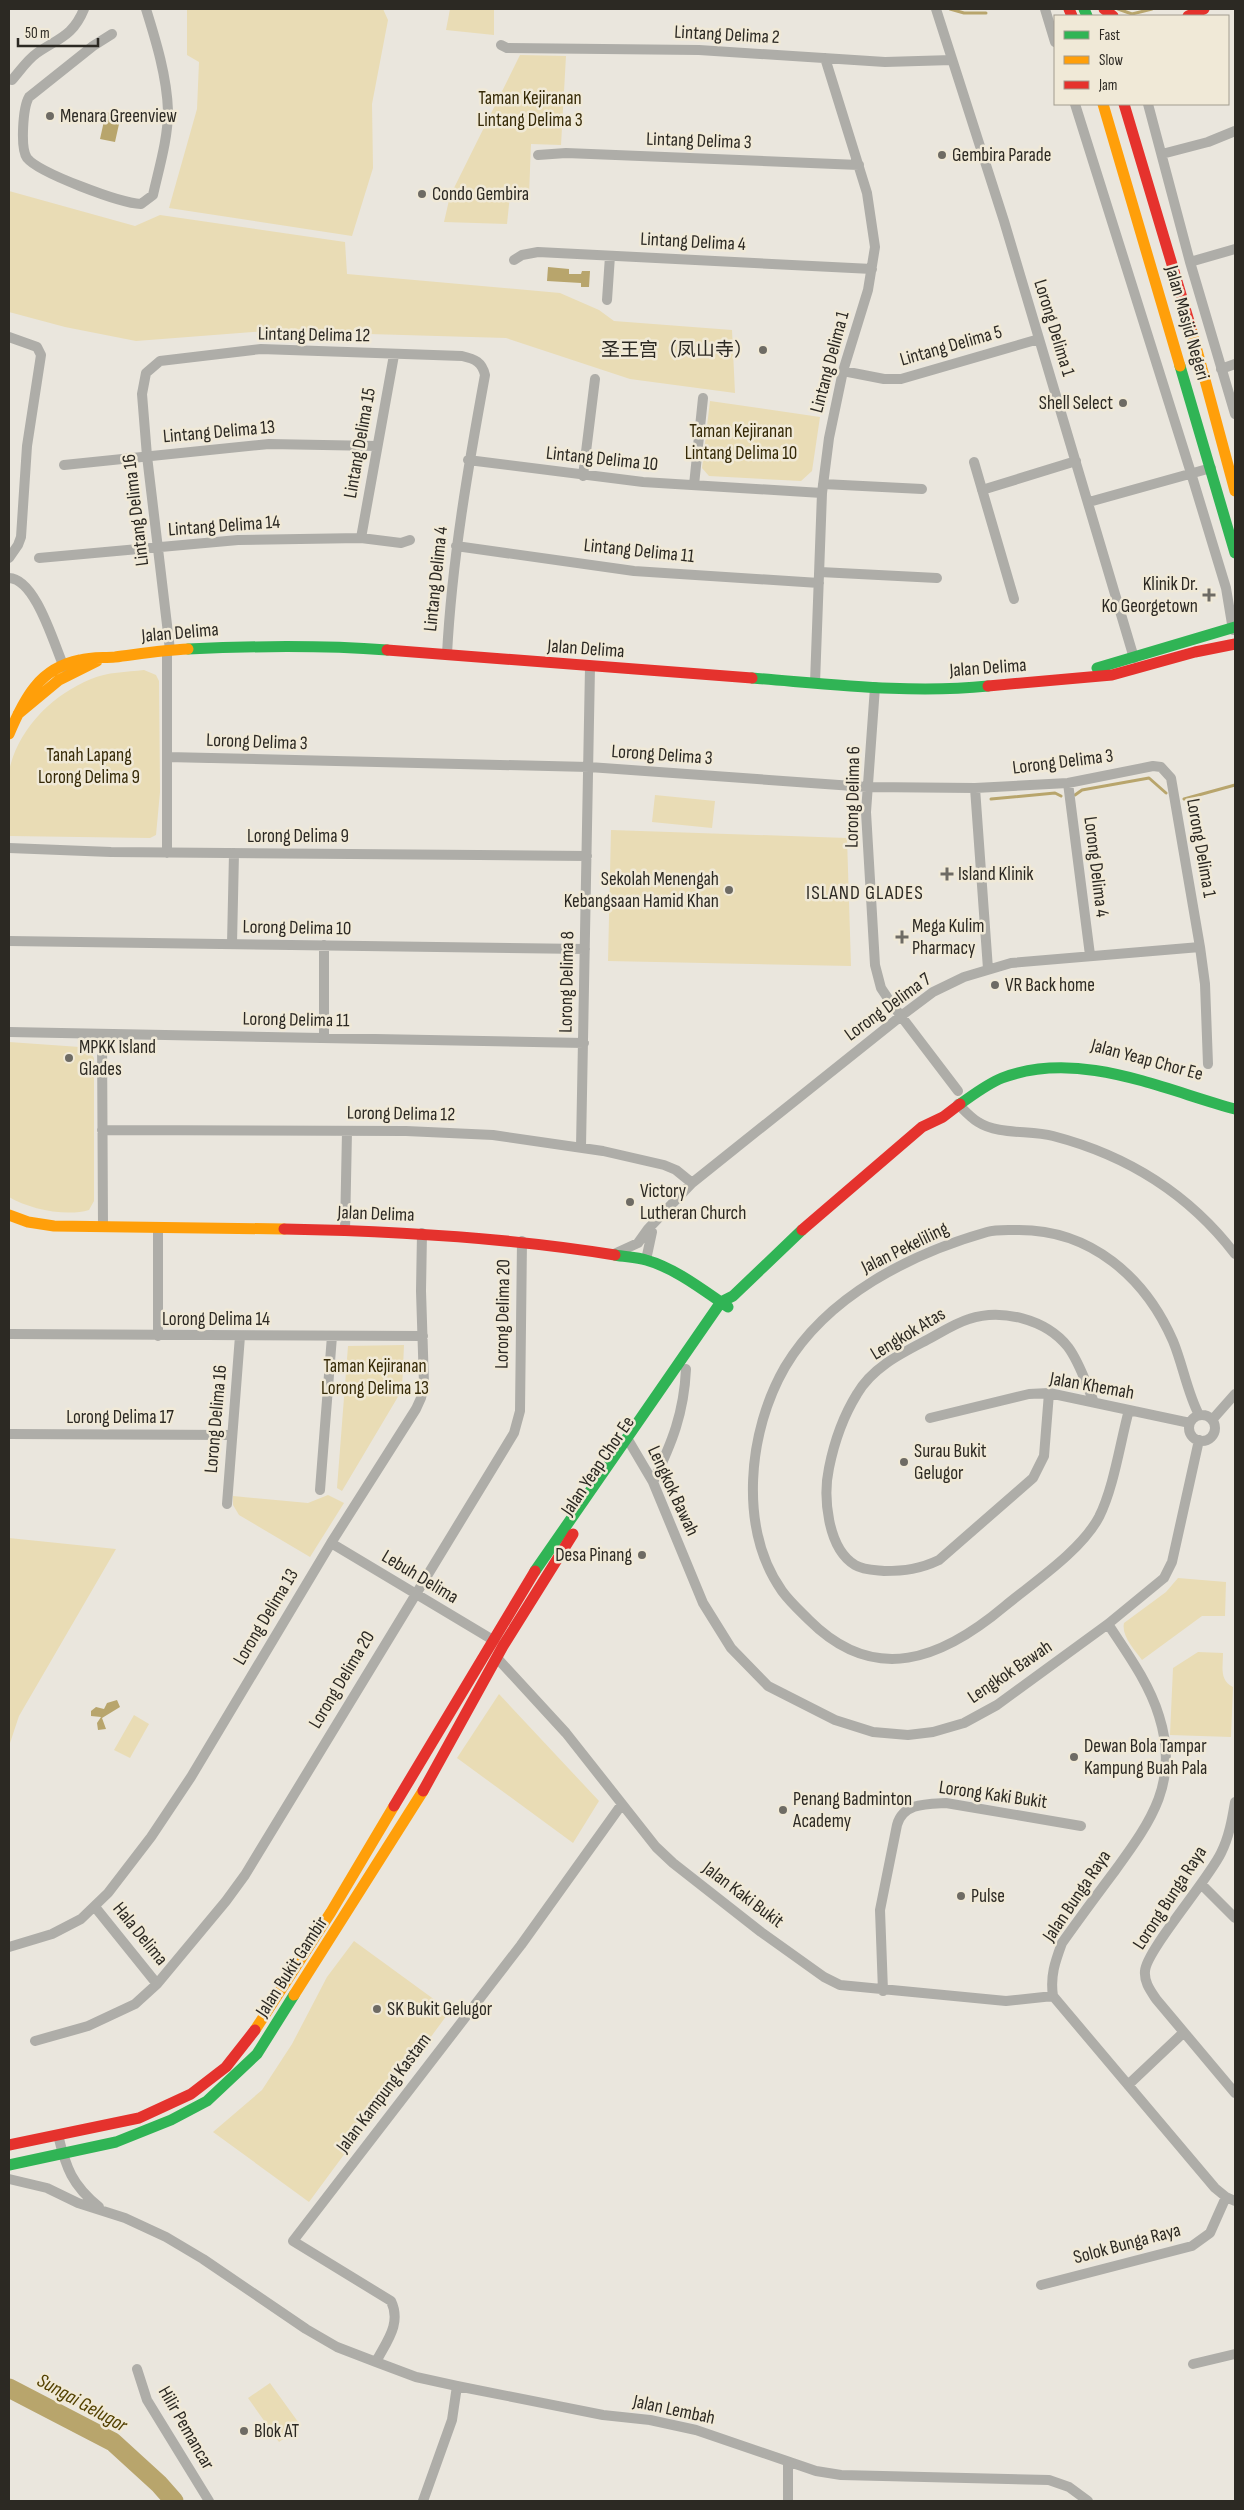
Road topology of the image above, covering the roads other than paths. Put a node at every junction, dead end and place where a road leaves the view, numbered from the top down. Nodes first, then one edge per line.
1 (84, 9) edge
2 (146, 9) edge
3 (936, 9) edge
4 (1045, 9) edge
5 (1204, 9) edge
6 (1189, 15) edge
7 (112, 34) dead end
8 (1054, 39) edge
9 (501, 45) dead end
10 (825, 58) junction
11 (952, 60) junction
12 (12, 80) dead end
13 (1075, 105) edge
14 (1103, 105) edge
15 (1124, 105) edge
16 (1148, 105) edge
17 (1235, 131) edge
18 (538, 154) dead end
19 (1162, 154) junction
20 (859, 165) junction
21 (1235, 249) edge
22 (610, 256) junction
23 (514, 260) dead end
24 (1190, 262) junction
25 (872, 269) junction
26 (607, 300) dead end
27 (9, 337) edge
28 (1039, 338) junction
29 (1174, 342) junction
30 (1153, 349) junction
31 (394, 355) junction
32 (478, 361) joint
33 (1235, 364) edge
34 (151, 367) joint
35 (1221, 368) junction
36 (842, 371) junction
37 (596, 379) dead end
38 (703, 398) dead end
39 (1235, 414) edge
40 (377, 446) junction
41 (146, 456) junction
42 (468, 460) junction
43 (1076, 461) junction
44 (974, 462) dead end
45 (64, 465) dead end
46 (1210, 468) junction
47 (1191, 473) junction
48 (583, 476) junction
49 (694, 485) junction
50 (823, 489) junction
51 (922, 489) dead end
52 (982, 490) junction
53 (1235, 491) edge
54 (1089, 502) junction
55 (360, 538) junction
56 (410, 540) dead end
57 (456, 546) junction
58 (158, 548) junction
59 (1235, 553) edge
60 (9, 558) edge
61 (39, 558) dead end
62 (820, 572) junction
63 (9, 578) edge
64 (937, 578) dead end
65 (819, 583) junction
66 (1014, 599) dead end
67 (1234, 628) edge
68 (1235, 644) edge
69 (169, 651) junction
70 (447, 654) junction
71 (1134, 658) junction
72 (99, 659) junction
73 (64, 667) junction
74 (590, 667) junction
75 (1071, 678) junction
76 (815, 682) junction
77 (875, 687) junction
78 (13, 713) edge
79 (9, 734) edge
80 (167, 757) junction
81 (1153, 766) joint
82 (589, 767) junction
83 (1068, 783) junction
84 (867, 787) junction
85 (975, 788) junction
86 (9, 848) edge
87 (167, 853) junction
88 (234, 853) junction
89 (587, 856) junction
90 (9, 941) edge
91 (232, 944) junction
92 (324, 945) junction
93 (1200, 947) junction
94 (585, 949) junction
95 (1090, 955) junction
96 (988, 969) junction
97 (900, 1016) junction
98 (9, 1032) edge
99 (102, 1034) junction
100 (324, 1038) junction
101 (584, 1043) junction
102 (1208, 1064) dead end
103 (958, 1090) junction
104 (1235, 1102) edge
105 (958, 1104) junction
106 (1235, 1109) edge
107 (922, 1127) junction
108 (102, 1130) junction
109 (347, 1131) junction
110 (581, 1147) junction
111 (692, 1183) junction
112 (9, 1215) edge
113 (654, 1224) junction
114 (102, 1227) junction
115 (158, 1229) junction
116 (345, 1231) junction
117 (422, 1233) junction
118 (522, 1241) junction
119 (614, 1254) junction
120 (1235, 1254) edge
121 (646, 1260) junction
122 (727, 1302) junction
123 (9, 1334) edge
124 (158, 1336) junction
125 (240, 1336) junction
126 (332, 1336) junction
127 (423, 1336) junction
128 (686, 1369) junction
129 (1049, 1393) junction
130 (1235, 1394) edge
131 (1094, 1402) junction
132 (1129, 1410) junction
133 (1199, 1415) junction
134 (930, 1418) dead end
135 (1212, 1420) junction
136 (1190, 1423) junction
137 (9, 1434) edge
138 (232, 1435) junction
139 (1199, 1440) junction
140 (630, 1442) junction
141 (654, 1482) junction
142 (320, 1490) dead end
143 (227, 1504) dead end
144 (331, 1543) junction
145 (416, 1594) junction
146 (1108, 1624) junction
147 (493, 1640) junction
148 (497, 1658) junction
149 (1235, 1802) edge
150 (622, 1804) junction
151 (1081, 1826) dead end
152 (1202, 1885) junction
153 (96, 1907) junction
154 (1235, 1918) edge
155 (9, 1946) edge
156 (157, 1984) junction
157 (883, 1990) junction
158 (1053, 1996) junction
159 (1183, 2032) junction
160 (35, 2041) dead end
161 (1128, 2085) junction
162 (1235, 2093) edge
163 (58, 2135) junction
164 (9, 2146) edge
165 (63, 2154) junction
166 (9, 2165) edge
167 (9, 2179) edge
168 (1231, 2199) edge
169 (105, 2213) junction
170 (1041, 2285) dead end
171 (1235, 2354) edge
172 (376, 2362) junction
173 (1193, 2364) dead end
174 (137, 2369) dead end
175 (457, 2386) junction
176 (788, 2462) junction
177 (209, 2501) edge
178 (423, 2501) edge
179 (788, 2501) edge
180 (1088, 2501) edge

1 - 12 street
2 - 7 street
3 - 11 street, Lorong Delima 1
4 - 8 street
5 - 6 main road
9 - 10 street, Lintang Delima 2
10 - 11 street, Lintang Delima 2
10 - 20 street, Lintang Delima 1
11 - 28 street, Lorong Delima 1
13 - 30 street
14 - 29 main road, Jalan Masjid Negeri
15 - 53 main road, Jalan Masjid Negeri
16 - 19 street
17 - 19 street
18 - 20 street, Lintang Delima 3
19 - 24 street
20 - 25 street, Lintang Delima 1
21 - 24 street
22 - 23 street, Lintang Delima 4
22 - 25 street, Lintang Delima 4
22 - 26 street
24 - 35 street
25 - 36 street, Lintang Delima 1
27 - 60 street
28 - 36 street, Lintang Delima 5
28 - 43 street, Lorong Delima 1
29 - 30 street
29 - 46 main road, Jalan Masjid Negeri
30 - 47 street
31 - 32 street, Lintang Delima 12
31 - 34 street, Lintang Delima 12
31 - 40 street, Lintang Delima 15
32 - 42 street, Lintang Delima 4
33 - 35 street
34 - 41 street, Lintang Delima 16
35 - 39 street
36 - 50 street, Lintang Delima 1
37 - 48 street
38 - 49 street
40 - 41 street, Lintang Delima 13
40 - 55 street, Lintang Delima 15
41 - 45 street, Lintang Delima 13
41 - 58 street, Lintang Delima 16
42 - 48 street, Lintang Delima 10
42 - 57 street, Lintang Delima 4
43 - 52 street
43 - 54 street, Lorong Delima 1
44 - 52 street
46 - 47 street
46 - 59 main road, Jalan Masjid Negeri
47 - 54 street
47 - 67 street
48 - 49 street, Lintang Delima 10
49 - 50 street, Lintang Delima 10
50 - 51 street, Lintang Delima 10
50 - 62 street, Lintang Delima 1
52 - 66 street
54 - 71 street, Lorong Delima 1
55 - 56 street, Lintang Delima 14
55 - 58 street, Lintang Delima 14
57 - 65 street, Lintang Delima 11
57 - 70 street, Lintang Delima 4
58 - 61 street, Lintang Delima 14
58 - 69 street, Lintang Delima 16
62 - 64 street
62 - 65 street, Lintang Delima 1
63 - 73 street
65 - 76 street, Lintang Delima 1
67 - 71 main road, Jalan Delima
68 - 75 main road, Jalan Delima
69 - 70 main road, Jalan Delima
69 - 72 main road, Jalan Delima
69 - 80 street, Lintang Delima 16
70 - 74 main road, Jalan Delima
71 - 75 main road, Jalan Delima
72 - 73 main road, Jalan Delima
72 - 78 main road, Jalan Delima
73 - 78 main road, Jalan Delima
74 - 76 main road, Jalan Delima
74 - 82 street, Lorong Delima 8
75 - 77 main road, Jalan Delima
76 - 77 main road, Jalan Delima
77 - 84 street, Lorong Delima 6
78 - 79 main road, Jalan Delima
80 - 82 street, Lorong Delima 3
80 - 87 street, Lintang Delima 16
81 - 83 street, Lorong Delima 3
81 - 93 street, Lorong Delima 1
82 - 84 street, Lorong Delima 3
82 - 89 street, Lorong Delima 8
83 - 85 street, Lorong Delima 3
83 - 95 street, Lorong Delima 4
84 - 85 street, Lorong Delima 3
84 - 97 street, Lorong Delima 6
85 - 96 street
86 - 87 street, Lorong Delima 9
87 - 88 street, Lorong Delima 9
88 - 89 street, Lorong Delima 9
88 - 91 street
89 - 94 street, Lorong Delima 8
90 - 91 street, Lorong Delima 10
91 - 92 street, Lorong Delima 10
92 - 94 street, Lorong Delima 10
92 - 100 street
93 - 95 street, Lorong Delima 7
93 - 102 street
94 - 101 street, Lorong Delima 8
95 - 96 street, Lorong Delima 7
96 - 97 street, Lorong Delima 7
97 - 103 street, Lorong Delima 6
97 - 111 street, Lorong Delima 7
98 - 99 street, Lorong Delima 11
99 - 100 street, Lorong Delima 11
99 - 108 street
100 - 101 street, Lorong Delima 11
101 - 110 street, Lorong Delima 8
103 - 104 main road, Jalan Yeap Chor Ee
103 - 107 main road, Jalan Yeap Chor Ee
105 - 106 main road, Jalan Yeap Chor Ee
105 - 107 main road, Jalan Yeap Chor Ee
105 - 120 street
107 - 122 main road, Jalan Yeap Chor Ee
108 - 109 street, Lorong Delima 12
108 - 114 street
109 - 110 street, Lorong Delima 12
109 - 116 street
110 - 111 street, Lorong Delima 12
111 - 113 street, Lorong Delima 7
112 - 114 main road, Jalan Delima
113 - 119 street, Lorong Delima 7
113 - 121 street, Lorong Delima 7
114 - 115 main road, Jalan Delima
115 - 116 main road, Jalan Delima
115 - 124 street
116 - 117 main road, Jalan Delima
117 - 118 main road, Jalan Delima
117 - 127 street, Lorong Delima 13
118 - 119 main road, Jalan Delima
118 - 145 street, Lorong Delima 20
119 - 121 main road, Jalan Delima
121 - 122 main road, Jalan Delima
122 - 128 main road, Jalan Yeap Chor Ee
122 - 140 main road, Jalan Yeap Chor Ee
123 - 124 street, Lorong Delima 14
124 - 125 street, Lorong Delima 14
125 - 126 street, Lorong Delima 14
125 - 138 street, Lorong Delima 16
126 - 127 street, Lorong Delima 14
126 - 142 street
127 - 144 street, Lorong Delima 13
128 - 140 main road, Jalan Yeap Chor Ee
128 - 141 street
129 - 131 street, Jalan Khemah
129 - 131 street, Lengkok Atas
129 - 134 street, Jalan Khemah
130 - 135 street
131 - 132 street, Jalan Khemah
132 - 133 street, Jalan Pekeliling
132 - 136 street, Jalan Khemah
133 - 135 street
133 - 136 street
135 - 139 street
136 - 139 street
137 - 138 street, Lorong Delima 17
138 - 143 street, Lorong Delima 16
139 - 146 street, Lengkok Bawah
140 - 141 street, Lengkok Bawah
140 - 147 main road, Jalan Yeap Chor Ee
140 - 148 main road, Jalan Yeap Chor Ee
141 - 146 street, Lengkok Bawah
144 - 145 street, Lebuh Delima
144 - 153 street, Lorong Delima 13
145 - 147 street, Lebuh Delima
145 - 156 street, Lorong Delima 20
146 - 158 street, Jalan Bunga Raya
147 - 163 main road, Jalan Bukit Gambir
148 - 150 street, Jalan Kaki Bukit
148 - 165 main road, Jalan Bukit Gambir
149 - 152 street, Lorong Bunga Raya
150 - 157 street, Jalan Kaki Bukit
150 - 172 street, Jalan Kampung Kastam
151 - 157 street, Lorong Kaki Bukit
152 - 154 street
152 - 159 street, Lorong Bunga Raya
153 - 155 street, Lorong Delima 13
153 - 156 street, Hala Delima
156 - 160 street, Lorong Delima 20
157 - 158 street, Jalan Kaki Bukit
158 - 161 street
159 - 161 street
159 - 162 street, Lorong Bunga Raya
161 - 168 street
163 - 164 main road, Jalan Bukit Gambir
163 - 165 street
165 - 166 main road, Jalan Bukit Gambir
165 - 169 street
167 - 169 street, Jalan Lembah
168 - 170 street, Solok Bunga Raya
169 - 172 street, Jalan Lembah
171 - 173 street
172 - 175 street, Jalan Lembah
174 - 177 street, Hilir Pemancar
175 - 176 street, Jalan Lembah
175 - 178 street
176 - 179 street
176 - 180 street, Jalan Lembah

